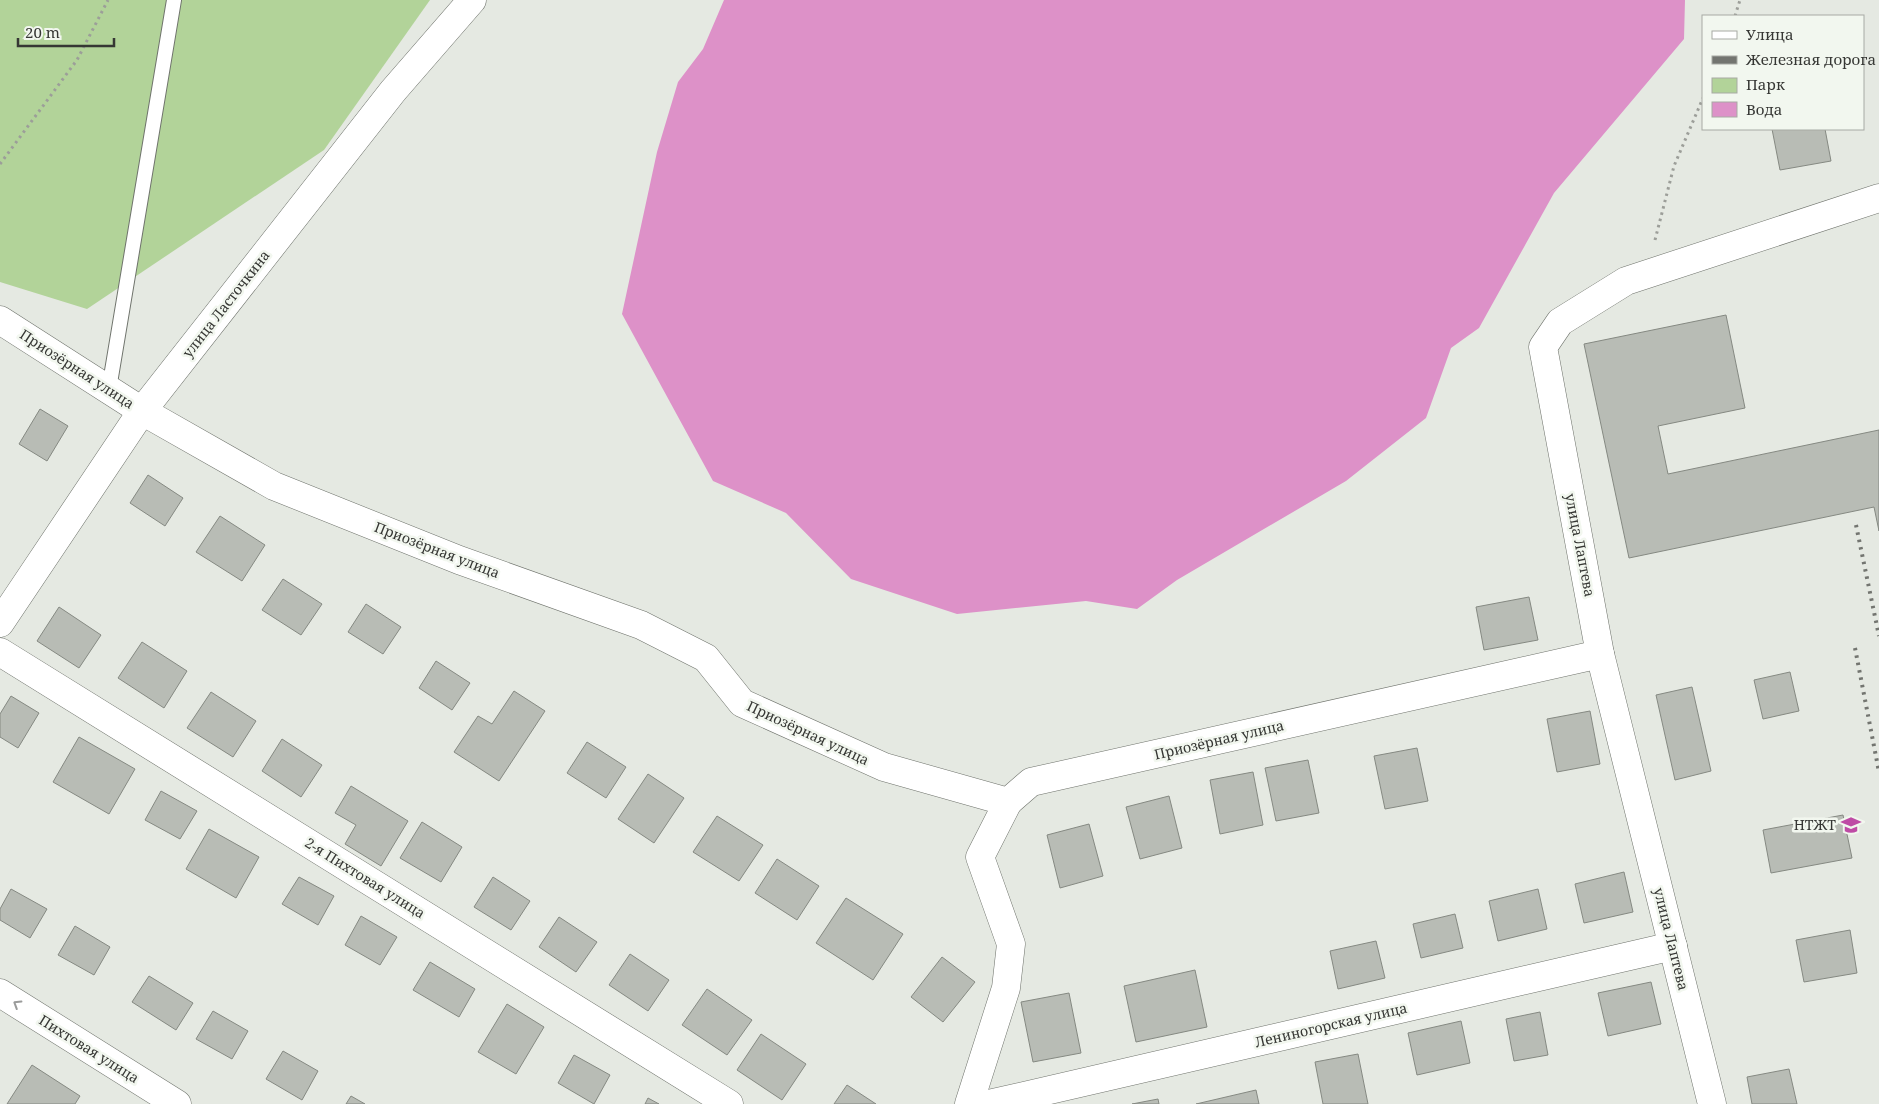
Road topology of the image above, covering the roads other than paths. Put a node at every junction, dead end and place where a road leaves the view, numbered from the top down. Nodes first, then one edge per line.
1 (174, 0) edge
2 (472, 0) edge
3 (1879, 198) edge
4 (0, 320) edge
5 (109, 389) junction
6 (142, 411) junction
7 (0, 623) edge
8 (0, 652) edge
9 (1600, 654) junction
10 (1008, 802) junction
11 (1673, 946) junction
12 (0, 993) edge
13 (177, 1104) edge
14 (729, 1104) edge
15 (969, 1104) edge
16 (990, 1104) edge
17 (1712, 1104) edge

1 - 5 lane
2 - 6 street, улица Ласточкина
3 - 9 street, улица Лаптева
4 - 5 street, Приозёрная улица
5 - 6 street, Приозёрная улица
6 - 7 street, улица Ласточкина
6 - 10 street, Приозёрная улица
8 - 14 street, 2-я Пихтовая улица
9 - 10 street, Приозёрная улица
9 - 11 street, улица Лаптева
10 - 15 street
11 - 16 street, Лениногорская улица
11 - 17 street, улица Лаптева
13 -> 12 street, Пихтовая улица

